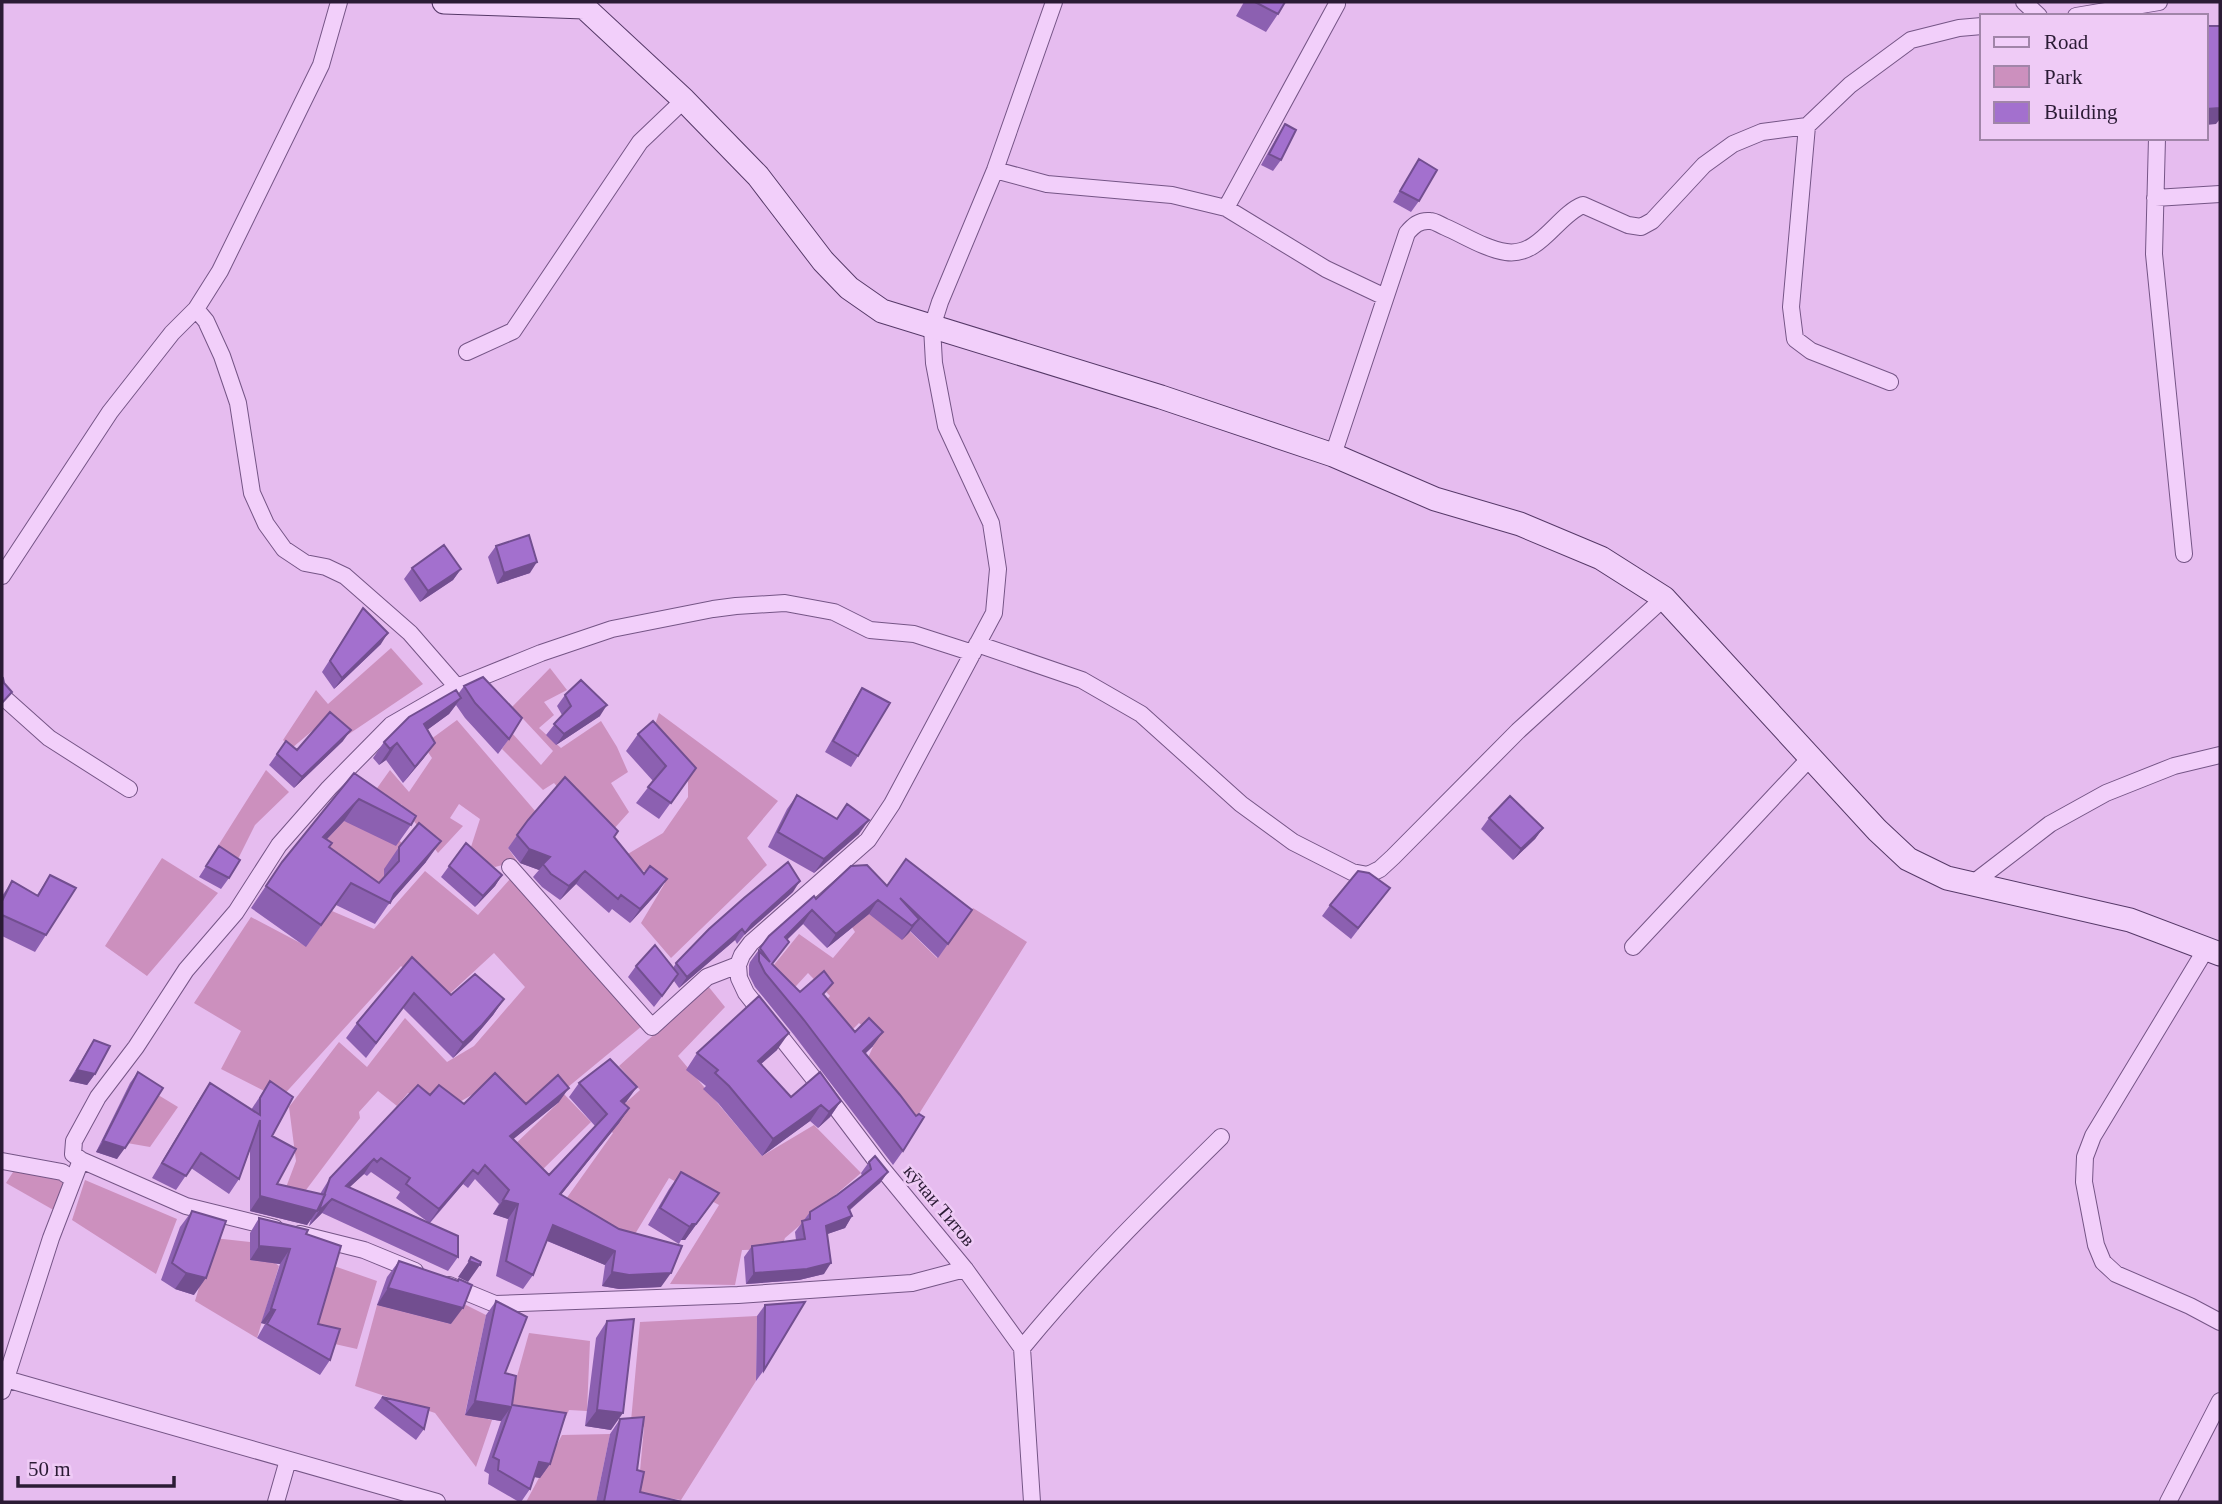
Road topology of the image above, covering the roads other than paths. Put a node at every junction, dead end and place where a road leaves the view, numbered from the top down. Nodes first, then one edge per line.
1 (339, 2) edge
2 (444, 2) edge
3 (1054, 2) edge
4 (2024, 2) edge
5 (2161, 2) edge
6 (586, 4) edge
7 (1337, 4) dead end
8 (2037, 14) edge
9 (2088, 14) edge
10 (1980, 26) edge
11 (684, 100) junction
12 (1807, 126) junction
13 (2157, 140) edge
14 (995, 170) junction
15 (2220, 194) edge
16 (2155, 198) junction
17 (1226, 208) junction
18 (1385, 297) junction
19 (196, 309) junction
20 (932, 327) junction
21 (467, 352) dead end
22 (1891, 382) dead end
23 (1333, 455) junction
24 (2184, 554) dead end
25 (2, 576) edge
26 (1664, 598) junction
27 (975, 648) junction
28 (457, 687) junction
29 (2, 696) edge
30 (2220, 755) edge
31 (1810, 758) junction
32 (129, 789) dead end
33 (510, 867) dead end
34 (1972, 884) junction
35 (1633, 947) dead end
36 (2213, 952) edge
37 (738, 965) junction
38 (1221, 1137) dead end
39 (81, 1160) junction
40 (2, 1161) edge
41 (73, 1179) junction
42 (965, 1269) junction
43 (2220, 1322) edge
44 (1022, 1348) junction
45 (4, 1385) edge
46 (2220, 1401) edge
47 (288, 1460) junction
48 (276, 1502) edge
49 (437, 1502) edge
50 (1032, 1502) edge
51 (2168, 1502) edge

1 - 19 street
2 - 6 street
3 - 14 street
4 - 8 street
5 - 9 street
6 - 11 street
7 - 17 street
10 - 12 street
11 - 20 street
11 - 21 street
12 - 18 street
12 - 22 street
13 - 16 street
14 - 17 street
14 - 20 street
15 - 16 street
16 - 24 street
17 - 18 street
18 - 23 street
19 - 25 street
19 - 28 street
20 - 23 street
20 - 27 street
23 - 26 street
26 - 27 street
26 - 31 street
27 - 28 street
27 - 37 street
28 - 39 street
29 - 32 street
30 - 34 street
31 - 34 street
31 - 35 street
33 - 37 street
34 - 36 street
36 - 43 street
37 - 42 street, кӯчаи Титов
38 - 44 street
39 - 41 street
39 - 42 street
40 - 41 street
41 - 45 street
42 - 44 street, кӯчаи Титов
44 - 50 street
45 - 47 street
46 - 51 street
47 - 48 street
47 - 49 street

